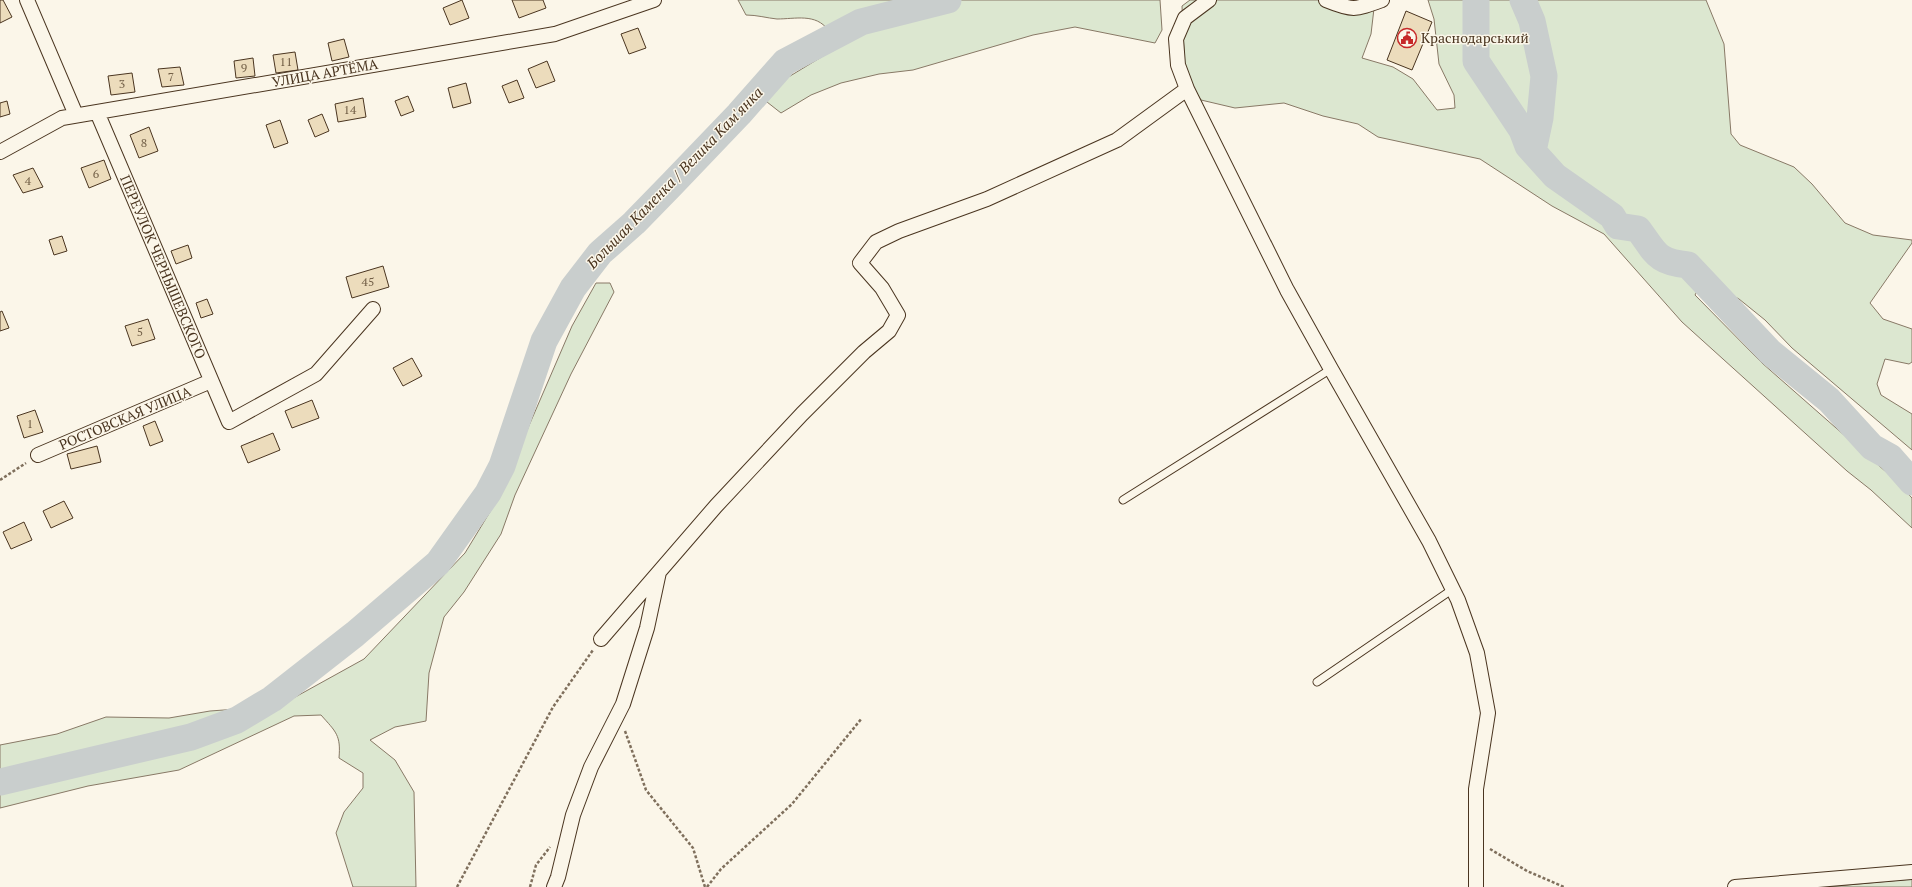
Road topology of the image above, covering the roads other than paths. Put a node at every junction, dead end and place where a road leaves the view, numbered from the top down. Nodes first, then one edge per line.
1 (27, 0) edge
2 (654, 0) edge
3 (1209, 0) edge
4 (1326, 0) edge
5 (1382, 0) edge
6 (1187, 89) junction
7 (98, 112) junction
8 (76, 115) junction
9 (0, 152) edge
10 (372, 309) dead end
11 (1330, 369) junction
12 (212, 381) junction
13 (38, 455) road end
14 (1123, 500) dead end
15 (659, 570) junction
16 (1453, 589) junction
17 (601, 639) road end
18 (1317, 682) dead end
19 (1912, 872) edge
20 (554, 887) edge
21 (1476, 887) edge
22 (1735, 887) edge

1 - 8 street
2 - 7 street, УЛИЦА АРТЁМА
3 - 6 street
4 - 5 street
6 - 11 street
6 - 15 street
7 - 8 street, УЛИЦА АРТЁМА
7 - 12 street, ПЕРЕУЛОК ЧЕРНЫШЕВСКОГО
8 - 9 street, УЛИЦА АРТЁМА
10 - 12 street, ПЕРЕУЛОК ЧЕРНЫШЕВСКОГО
11 - 14 lane
11 - 16 street
12 - 13 street, РОСТОВСКАЯ УЛИЦА
15 - 17 street
15 - 20 street
16 - 18 lane
16 - 21 street
19 - 22 street

